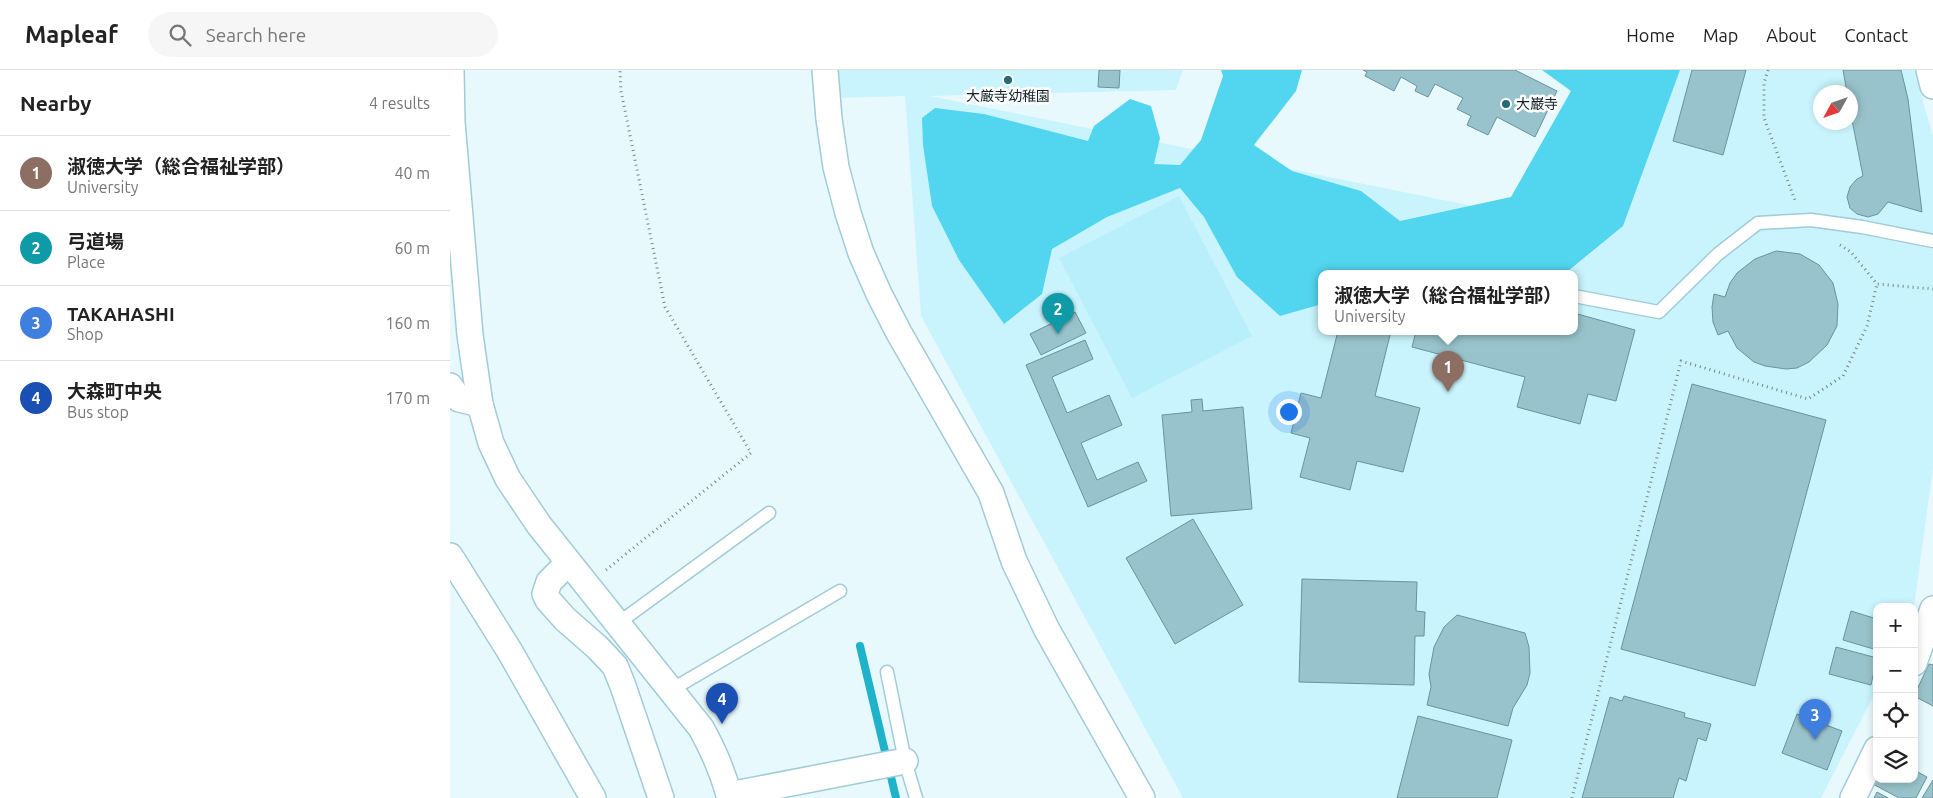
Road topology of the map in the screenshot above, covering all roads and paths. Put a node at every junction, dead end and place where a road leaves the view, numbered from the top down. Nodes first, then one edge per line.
1 (451, 70) edge
2 (620, 70) edge
3 (825, 70) edge
4 (1768, 70) edge
5 (1929, 70) edge
6 (1933, 86) edge
7 (1802, 220) junction
8 (1834, 241) dead end
9 (1933, 241) edge
10 (1877, 284) junction
11 (1933, 289) edge
12 (1578, 297) edge
13 (450, 386) edge
14 (480, 404) junction
15 (770, 513) dead end
16 (450, 556) edge
17 (568, 563) junction
18 (590, 590) junction
19 (840, 591) dead end
20 (1933, 608) edge
21 (617, 624) junction
22 (1918, 651) edge
23 (887, 672) dead end
24 (671, 690) junction
25 (1873, 757) edge
26 (905, 761) junction
27 (730, 796) edge
28 (593, 798) edge
29 (661, 798) edge
30 (916, 798) edge
31 (1142, 798) edge
32 (1572, 798) edge
33 (1853, 798) edge

1 - 14 street
2 - 18 path
3 - 31 street
4 - 7 path
5 - 6 street
7 - 9 lane
7 - 12 lane
8 - 10 path
10 - 11 path
10 - 32 path
13 - 14 street
14 - 17 street
15 - 21 lane
16 - 28 street
17 - 18 street
17 - 29 street
18 - 21 street
19 - 24 lane
20 - 22 street
21 - 24 street
23 - 26 lane
24 - 27 street
25 - 33 street
26 - 27 street
26 - 30 lane

